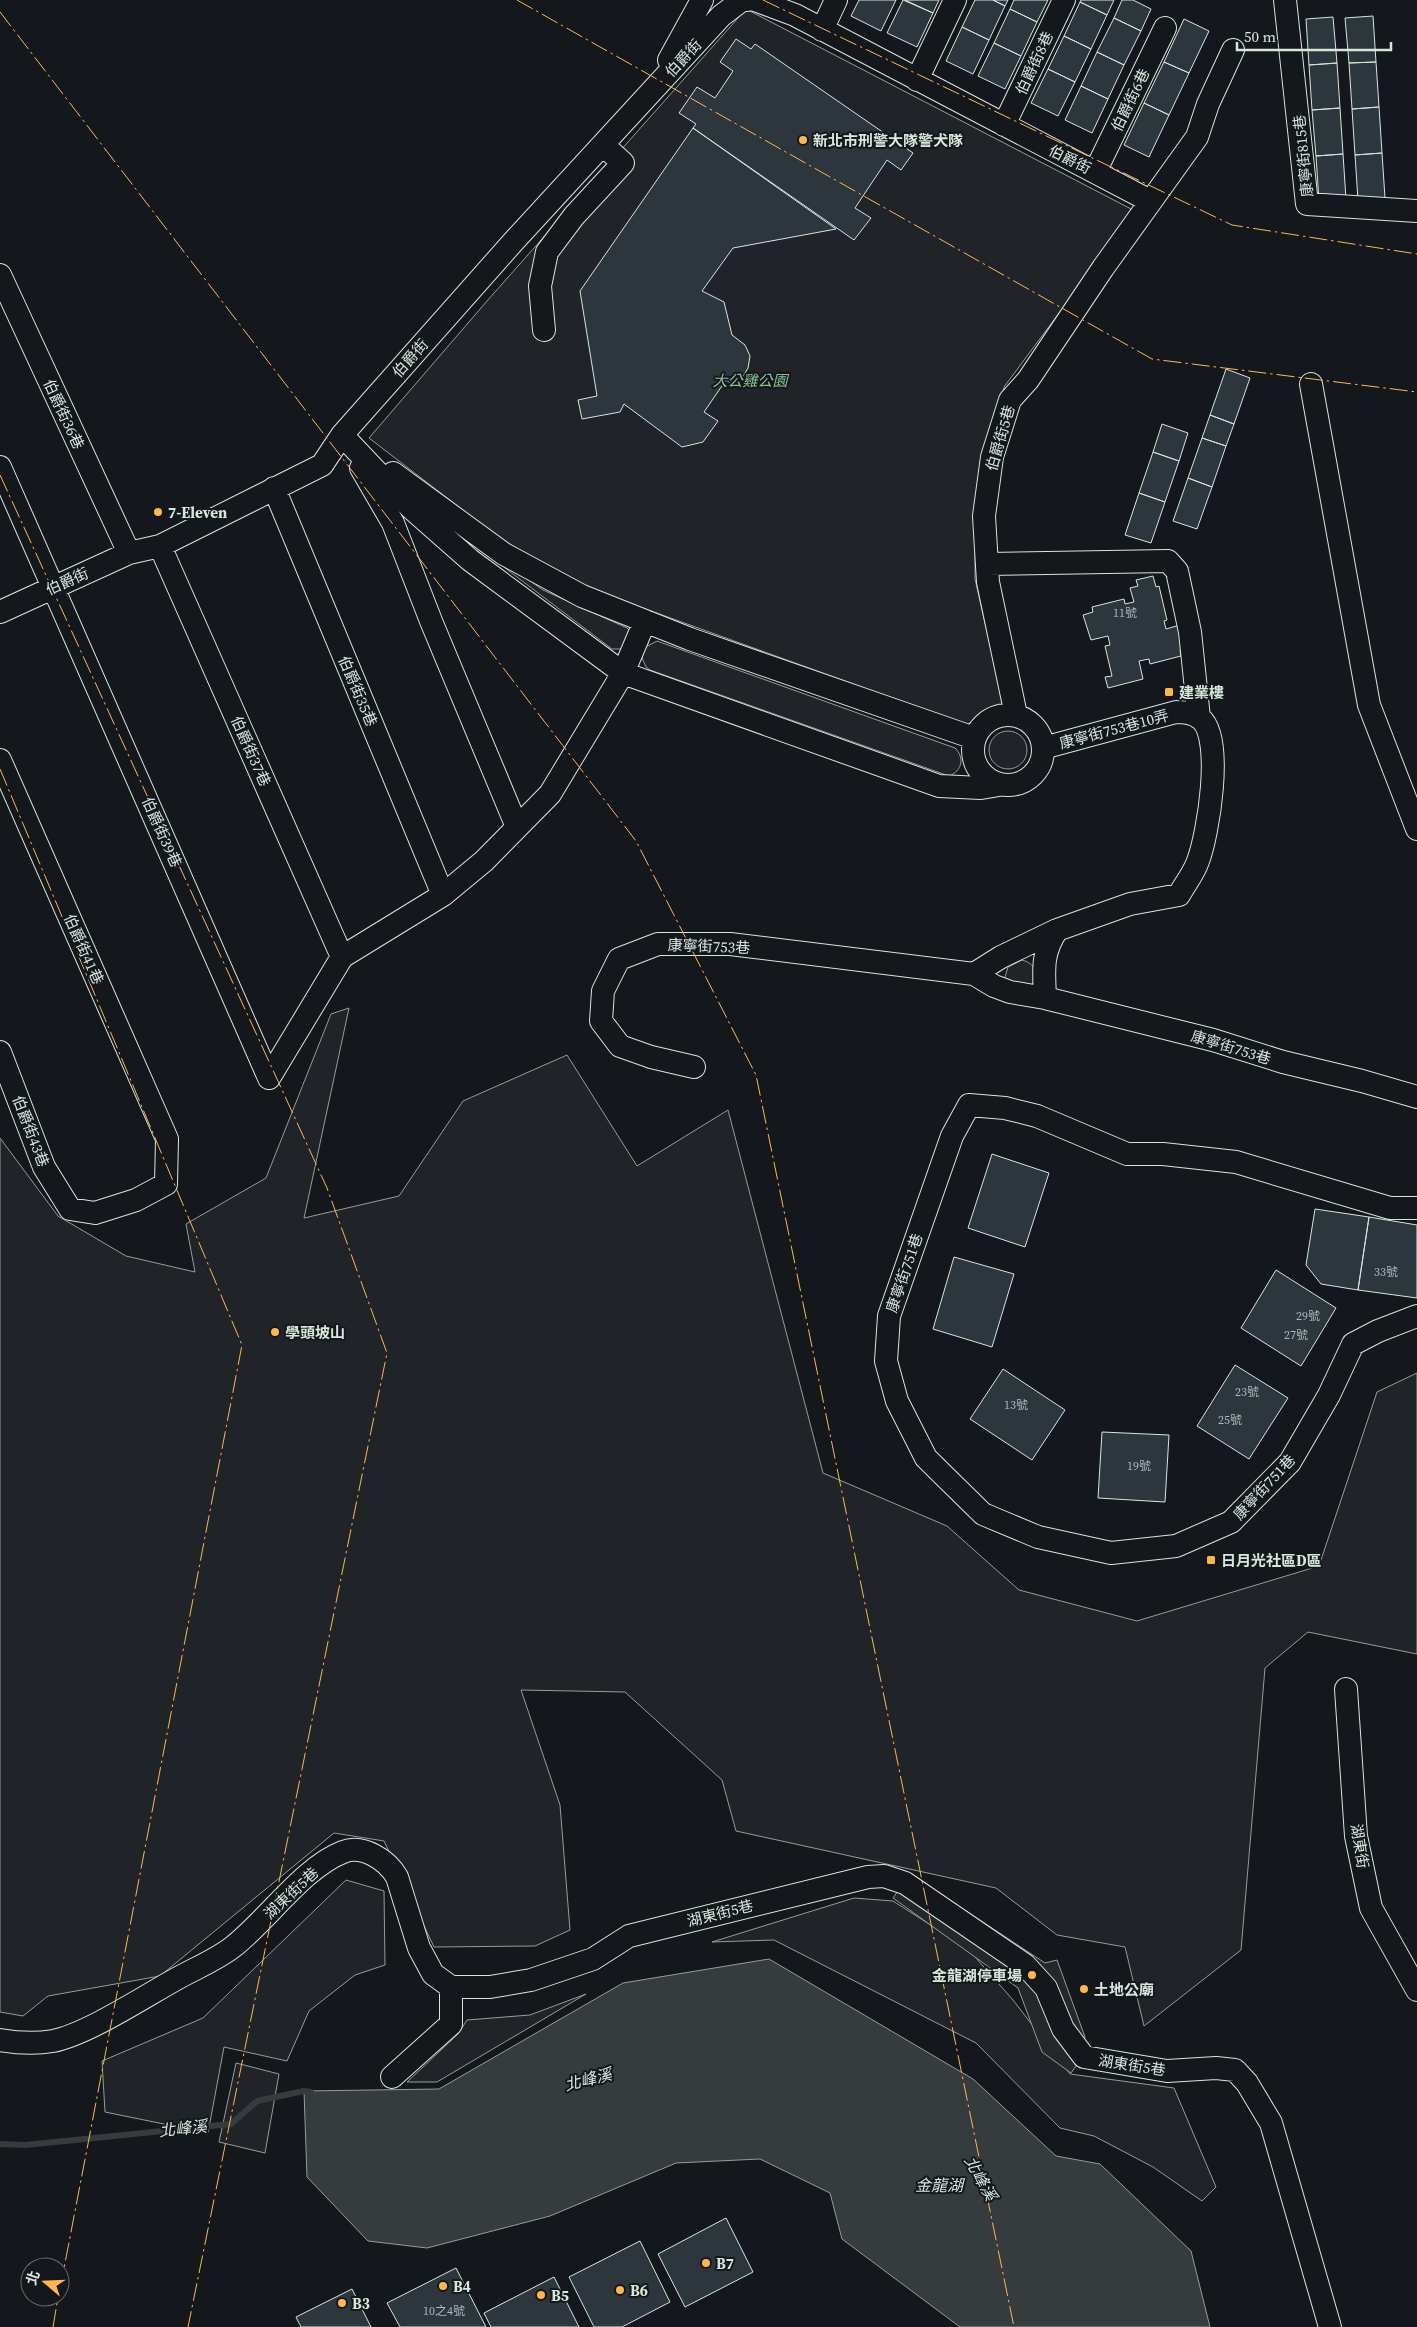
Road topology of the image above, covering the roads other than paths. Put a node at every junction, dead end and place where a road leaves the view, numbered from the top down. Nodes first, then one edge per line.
1 (702, 0) edge
2 (747, 0) edge
3 (755, 0) edge
4 (836, 0) edge
5 (955, 0) edge
6 (1064, 0) edge
7 (1293, 4) edge
8 (798, 8) edge
9 (1164, 28) dead end
10 (822, 30) junction
11 (1233, 50) dead end
12 (917, 80) junction
13 (650, 93) junction
14 (1004, 125) junction
15 (603, 145) junction
16 (1095, 172) junction
17 (1150, 201) junction
18 (1417, 211) edge
19 (0, 275) edge
20 (544, 330) dead end
21 (1311, 384) dead end
22 (342, 435) junction
23 (0, 466) edge
24 (274, 488) junction
25 (160, 546) junction
26 (129, 552) junction
27 (987, 564) junction
28 (54, 586) junction
29 (0, 612) edge
30 (645, 621) junction
31 (623, 673) junction
32 (1016, 715) junction
33 (1199, 718) junction
34 (974, 738) junction
35 (1043, 748) junction
36 (0, 760) edge
37 (999, 785) junction
38 (517, 827) junction
39 (1417, 829) edge
40 (443, 895) junction
41 (1057, 930) junction
42 (342, 957) junction
43 (974, 974) junction
44 (1045, 998) junction
45 (0, 1052) edge
46 (694, 1067) dead end
47 (1417, 1097) edge
48 (167, 1139) joint
49 (1417, 1208) edge
50 (1417, 1316) edge
51 (1346, 1690) dead end
52 (451, 1987) junction
53 (1417, 1990) edge
54 (0, 2040) edge
55 (392, 2077) dead end
56 (1330, 2327) edge

1 - 13 street
2 - 13 street, 伯爵街
3 - 8 street, 伯爵街
4 - 10 street
5 - 12 street
6 - 14 street, 伯爵街8巷
7 - 18 street, 康寧街815巷
8 - 10 street, 伯爵街
9 - 16 street, 伯爵街6巷
10 - 12 street, 伯爵街
11 - 17 street
12 - 14 street, 伯爵街
13 - 15 street, 伯爵街
14 - 16 street, 伯爵街
15 - 20 street
15 - 22 street, 伯爵街
16 - 17 street, 伯爵街
17 - 27 street, 伯爵街5巷
19 - 26 street, 伯爵街36巷
21 - 39 street
22 - 24 street, 伯爵街
22 - 30 street
22 - 31 street
22 - 38 street
23 - 28 street, 伯爵街39巷
24 - 25 street, 伯爵街
24 - 40 street, 伯爵街35巷
25 - 26 street, 伯爵街
25 - 42 street, 伯爵街37巷
26 - 28 street, 伯爵街
27 - 32 street, 伯爵街5巷
27 - 33 street
28 - 29 street, 伯爵街
28 - 42 street, 伯爵街39巷
30 - 31 street
30 - 34 street
31 - 37 street
31 - 38 street
32 - 34 street
32 - 35 street
33 - 35 street, 康寧街753巷10弄
33 - 41 street
34 - 37 street
35 - 37 street
36 - 48 street, 伯爵街41巷
38 - 40 street
40 - 42 street
41 - 43 street
41 - 44 street
43 - 44 street, 康寧街753巷
43 - 46 street, 康寧街753巷
44 - 47 street, 康寧街753巷
45 - 48 street, 伯爵街43巷
49 - 50 street, 康寧街751巷
51 - 53 street, 湖東街
52 - 54 street, 湖東街5巷
52 - 55 street
52 - 56 street, 湖東街5巷

